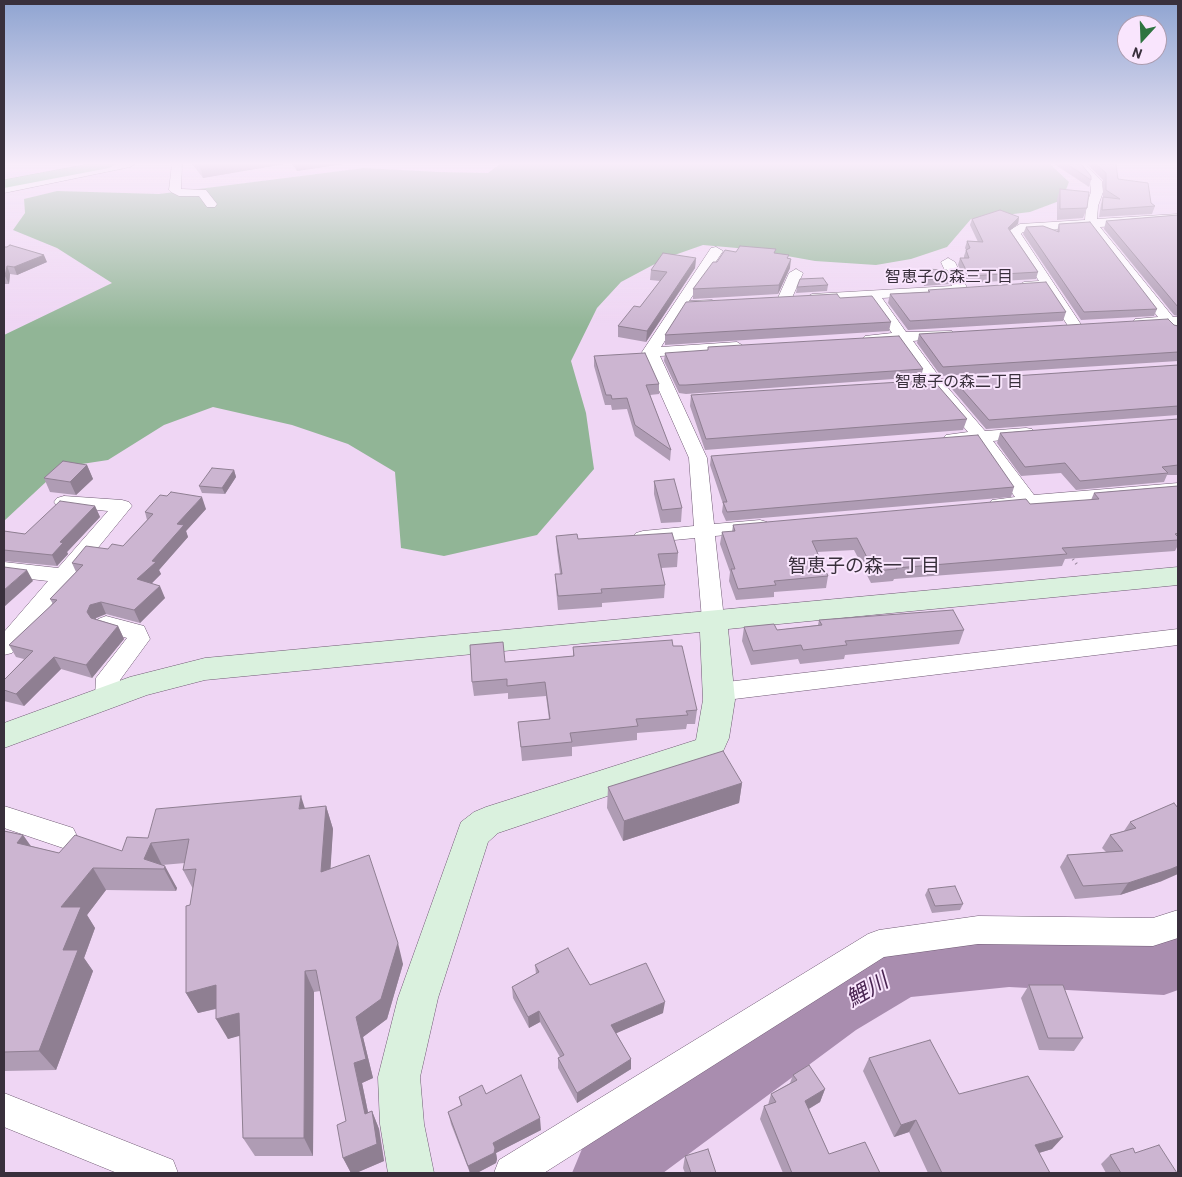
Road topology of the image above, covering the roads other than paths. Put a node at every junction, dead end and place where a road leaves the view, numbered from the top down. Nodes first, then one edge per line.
1 (1091, 219) edge
2 (1177, 220) edge
3 (1091, 223) junction
4 (716, 251) dead end
5 (948, 262) dead end
6 (796, 273) dead end
7 (1048, 285) junction
8 (1009, 287) edge
9 (980, 289) edge
10 (961, 290) junction
11 (872, 295) junction
12 (784, 300) junction
13 (765, 301) edge
14 (727, 303) edge
15 (679, 306) junction
16 (1173, 321) edge
17 (1122, 323) edge
18 (1094, 325) edge
19 (1076, 326) junction
20 (1056, 327) edge
21 (961, 333) edge
22 (1178, 333) edge
23 (903, 337) junction
24 (854, 340) edge
25 (748, 346) edge
26 (650, 352) junction
27 (994, 380) edge
28 (936, 384) junction
29 (888, 387) edge
30 (693, 400) edge
31 (673, 401) junction
32 (1040, 432) edge
33 (981, 437) junction
34 (932, 441) edge
35 (717, 456) edge
36 (698, 458) junction
37 (1178, 489) edge
38 (1028, 501) junction
39 (64, 502) edge
40 (979, 506) edge
41 (782, 524) edge
42 (703, 532) junction
43 (622, 538) edge
44 (4, 569) edge
45 (64, 576) junction
46 (1178, 576) edge
47 (713, 619) junction
48 (106, 624) edge
49 (1178, 637) edge
50 (4, 648) edge
51 (718, 692) junction
52 (107, 697) junction
53 (4, 736) edge
54 (4, 817) edge
55 (63, 836) dead end
56 (1178, 924) edge
57 (4, 1110) edge
58 (160, 1173) edge
59 (411, 1173) edge
60 (512, 1173) edge

1 - 3 street
2 - 3 street
3 - 7 street
3 - 16 street
4 - 15 street
5 - 10 street
6 - 12 street
7 - 8 street
7 - 19 street
9 - 10 street
10 - 11 street
11 - 12 street
11 - 23 street
12 - 13 street
14 - 15 street
15 - 26 street
16 - 17 street
16 - 22 street
18 - 19 street
19 - 20 street
21 - 23 street
23 - 24 street
23 - 28 street
25 - 26 street
26 - 31 street
27 - 28 street
28 - 29 street
28 - 33 street
30 - 31 street
31 - 36 street
32 - 33 street
33 - 34 street
33 - 38 street
35 - 36 street
36 - 42 street
37 - 38 street
38 - 40 street
39 - 45 street
41 - 42 street
42 - 43 street
42 - 47 street
44 - 45 street
45 - 50 street
46 - 47 street
47 - 51 street
47 - 52 street
48 - 52 street
49 - 51 street
51 - 59 street
52 - 53 street
54 - 55 street
56 - 60 street
57 - 58 street

